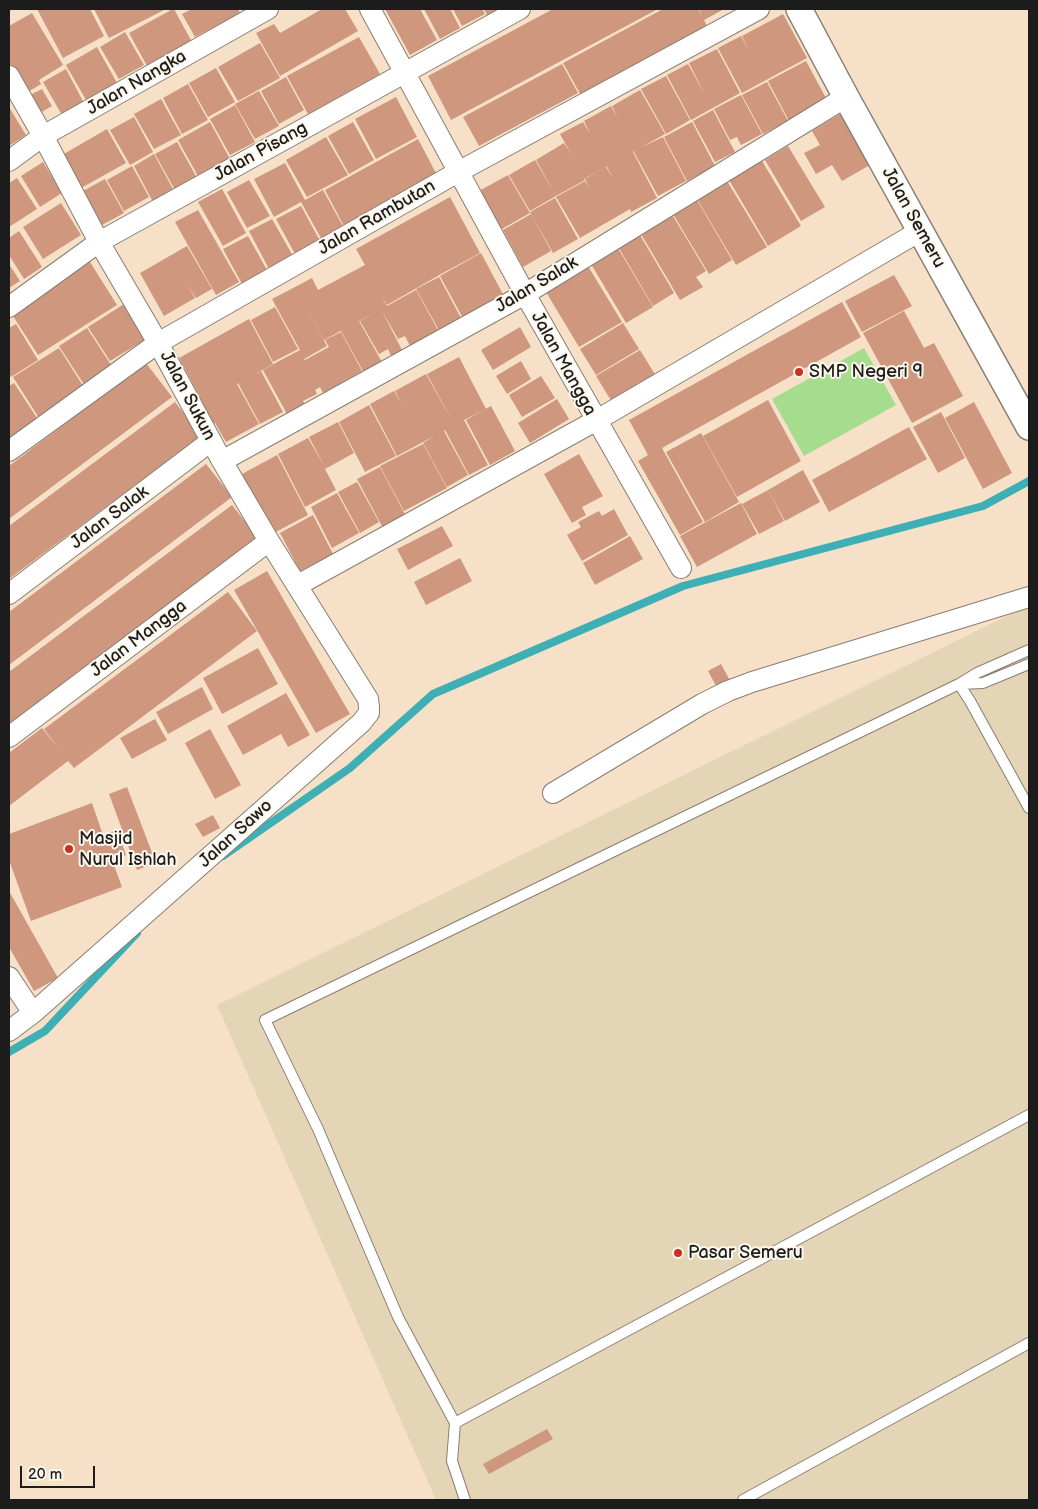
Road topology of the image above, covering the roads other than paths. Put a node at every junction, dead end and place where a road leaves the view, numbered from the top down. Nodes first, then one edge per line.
1 (268, 9) edge
2 (370, 9) edge
3 (520, 9) edge
4 (759, 9) edge
5 (799, 9) edge
6 (406, 72) junction
7 (9, 76) edge
8 (846, 97) junction
9 (43, 136) junction
10 (9, 161) edge
11 (458, 172) junction
12 (920, 231) junction
13 (99, 242) junction
14 (524, 294) junction
15 (9, 308) edge
16 (158, 343) junction
17 (596, 420) junction
18 (1029, 427) edge
19 (211, 441) junction
20 (9, 451) edge
21 (222, 461) junction
22 (269, 541) junction
23 (681, 568) dead end
24 (298, 585) junction
25 (9, 594) edge
26 (1029, 597) edge
27 (1029, 650) edge
28 (1029, 664) edge
29 (959, 684) junction
30 (369, 713) joint
31 (9, 737) edge
32 (553, 793) dead end
33 (1029, 808) edge
34 (9, 977) edge
35 (33, 1013) junction
36 (9, 1031) edge
37 (1029, 1115) edge
38 (1029, 1343) edge
39 (455, 1423) junction
40 (465, 1500) edge
41 (743, 1500) edge

1 - 9 street, Jalan Nangka
2 - 6 street, Jalan Mangga
3 - 6 street, Jalan Pisang
4 - 11 street, Jalan Rambutan
5 - 8 street, Jalan Semeru
6 - 11 street, Jalan Mangga
6 - 13 street, Jalan Pisang
7 - 9 street, Jalan Sukun
8 - 12 street, Jalan Semeru
8 - 14 street, Jalan Salak
9 - 10 street, Jalan Nangka
9 - 13 street, Jalan Sukun
11 - 14 street, Jalan Mangga
11 - 16 street, Jalan Rambutan
12 - 17 street
12 - 18 street, Jalan Semeru
13 - 15 street, Jalan Pisang
13 - 16 street, Jalan Sukun
14 - 17 street, Jalan Mangga
14 - 21 street, Jalan Salak
16 - 19 street, Jalan Sukun
16 - 20 street, Jalan Rambutan
17 - 23 street
17 - 24 street, Jalan Mangga
19 - 21 street, Jalan Sukun
19 - 25 street, Jalan Salak
21 - 22 street, Jalan Sukun
22 - 24 street, Jalan Sukun
22 - 31 street, Jalan Mangga
24 - 30 street, Jalan Sukun
26 - 32 street
27 - 29 lane
28 - 29 lane
29 - 33 lane
29 - 39 lane
30 - 35 street, Jalan Sawo
34 - 35 street
35 - 36 street, Jalan Sawo
37 - 39 lane
38 - 41 lane
39 - 40 lane

